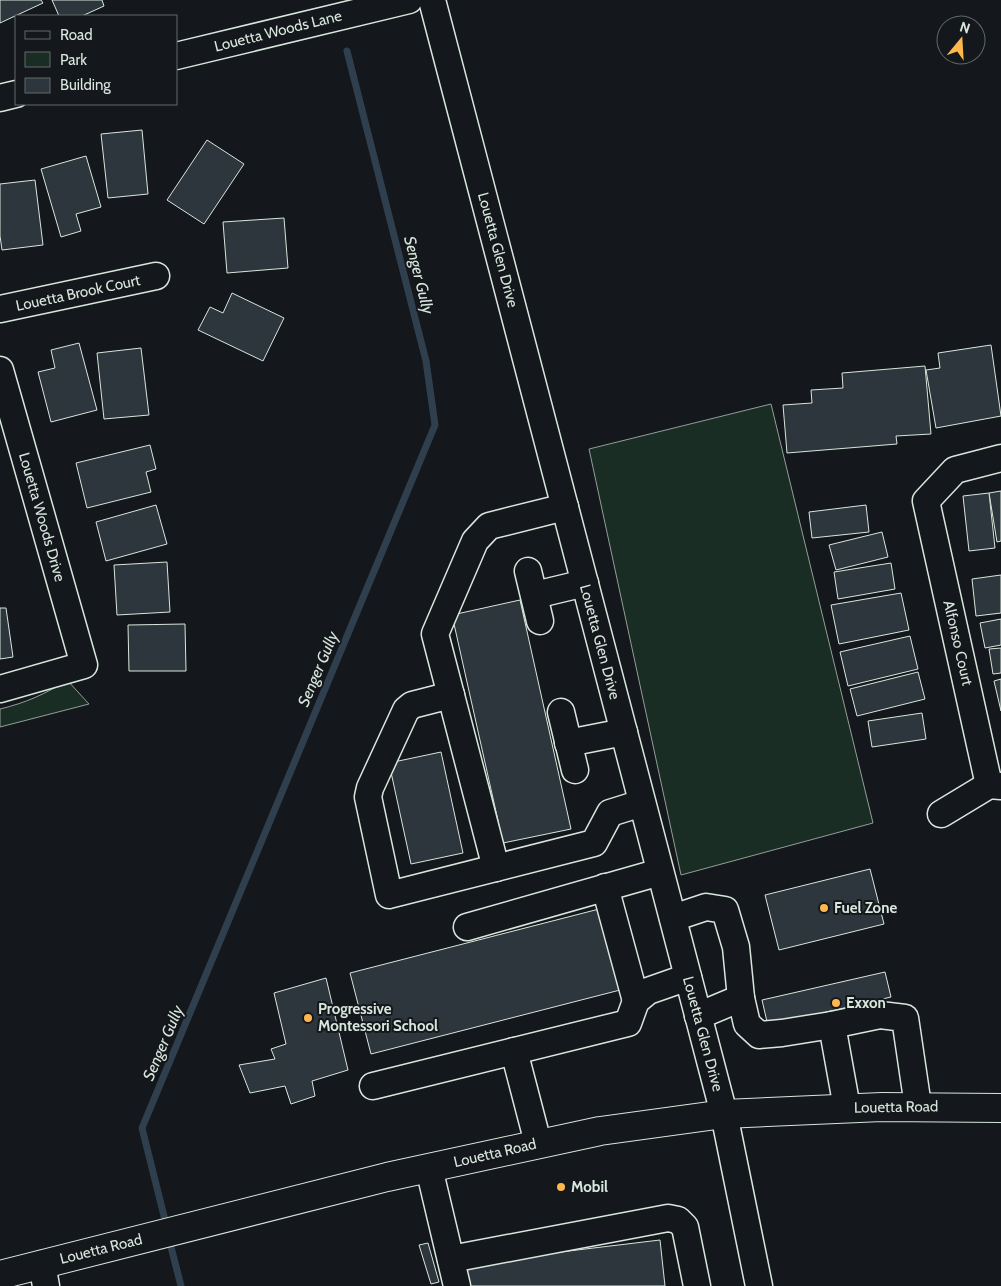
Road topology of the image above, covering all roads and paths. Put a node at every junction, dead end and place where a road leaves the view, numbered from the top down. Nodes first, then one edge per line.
1 (409, 0) edge
2 (432, 0) edge
3 (178, 56) edge
4 (15, 94) edge
5 (0, 98) edge
6 (156, 276) dead end
7 (0, 309) edge
8 (0, 370) edge
9 (1001, 458) edge
10 (565, 507) junction
11 (585, 583) junction
12 (540, 621) dead end
13 (0, 689) edge
14 (450, 695) junction
15 (560, 712) dead end
16 (624, 732) junction
17 (568, 743) junction
18 (575, 770) dead end
19 (995, 785) edge
20 (642, 803) junction
21 (941, 814) dead end
22 (496, 868) junction
23 (660, 872) junction
24 (605, 887) junction
25 (673, 918) junction
26 (467, 927) dead end
27 (688, 977) junction
28 (741, 998) junction
29 (636, 1001) junction
30 (698, 1016) junction
31 (832, 1026) junction
32 (514, 1051) junction
33 (373, 1086) dead end
34 (918, 1106) junction
35 (847, 1108) junction
36 (1001, 1108) edge
37 (724, 1114) junction
38 (538, 1143) junction
39 (429, 1168) junction
40 (451, 1259) junction
41 (0, 1275) edge
42 (44, 1275) edge
43 (457, 1286) edge
44 (697, 1286) edge
45 (759, 1286) edge

1 - 3 street, Louetta Woods Lane
2 - 10 street, Louetta Glen Drive
4 - 5 street
6 - 7 street, Louetta Brook Court
8 - 13 street, Louetta Woods Drive
9 - 19 street, Alfonso Court
10 - 11 street, Louetta Glen Drive
10 - 14 street
11 - 12 street
11 - 16 street, Louetta Glen Drive
14 - 22 street
14 - 22 street
15 - 17 street
16 - 17 street
16 - 20 street, Louetta Glen Drive
17 - 18 street
19 - 21 street
20 - 22 street
20 - 23 street, Louetta Glen Drive
23 - 24 street
23 - 25 street, Louetta Glen Drive
24 - 26 street
24 - 29 street
25 - 27 street, Louetta Glen Drive
25 - 28 street
27 - 29 street
27 - 30 street, Louetta Glen Drive
28 - 30 street
28 - 31 street
29 - 32 street
30 - 37 street, Louetta Glen Drive
31 - 34 street
31 - 35 street
32 - 33 street
32 - 38 street
34 - 35 main road, Louetta Road
34 - 36 main road, Louetta Road
35 - 37 main road, Louetta Road
37 - 38 main road, Louetta Road
37 - 45 street, Louetta Glen Drive
38 - 39 main road, Louetta Road
39 - 40 street
39 - 42 main road, Louetta Road
40 - 43 street
40 - 44 street
41 - 42 main road, Louetta Road

